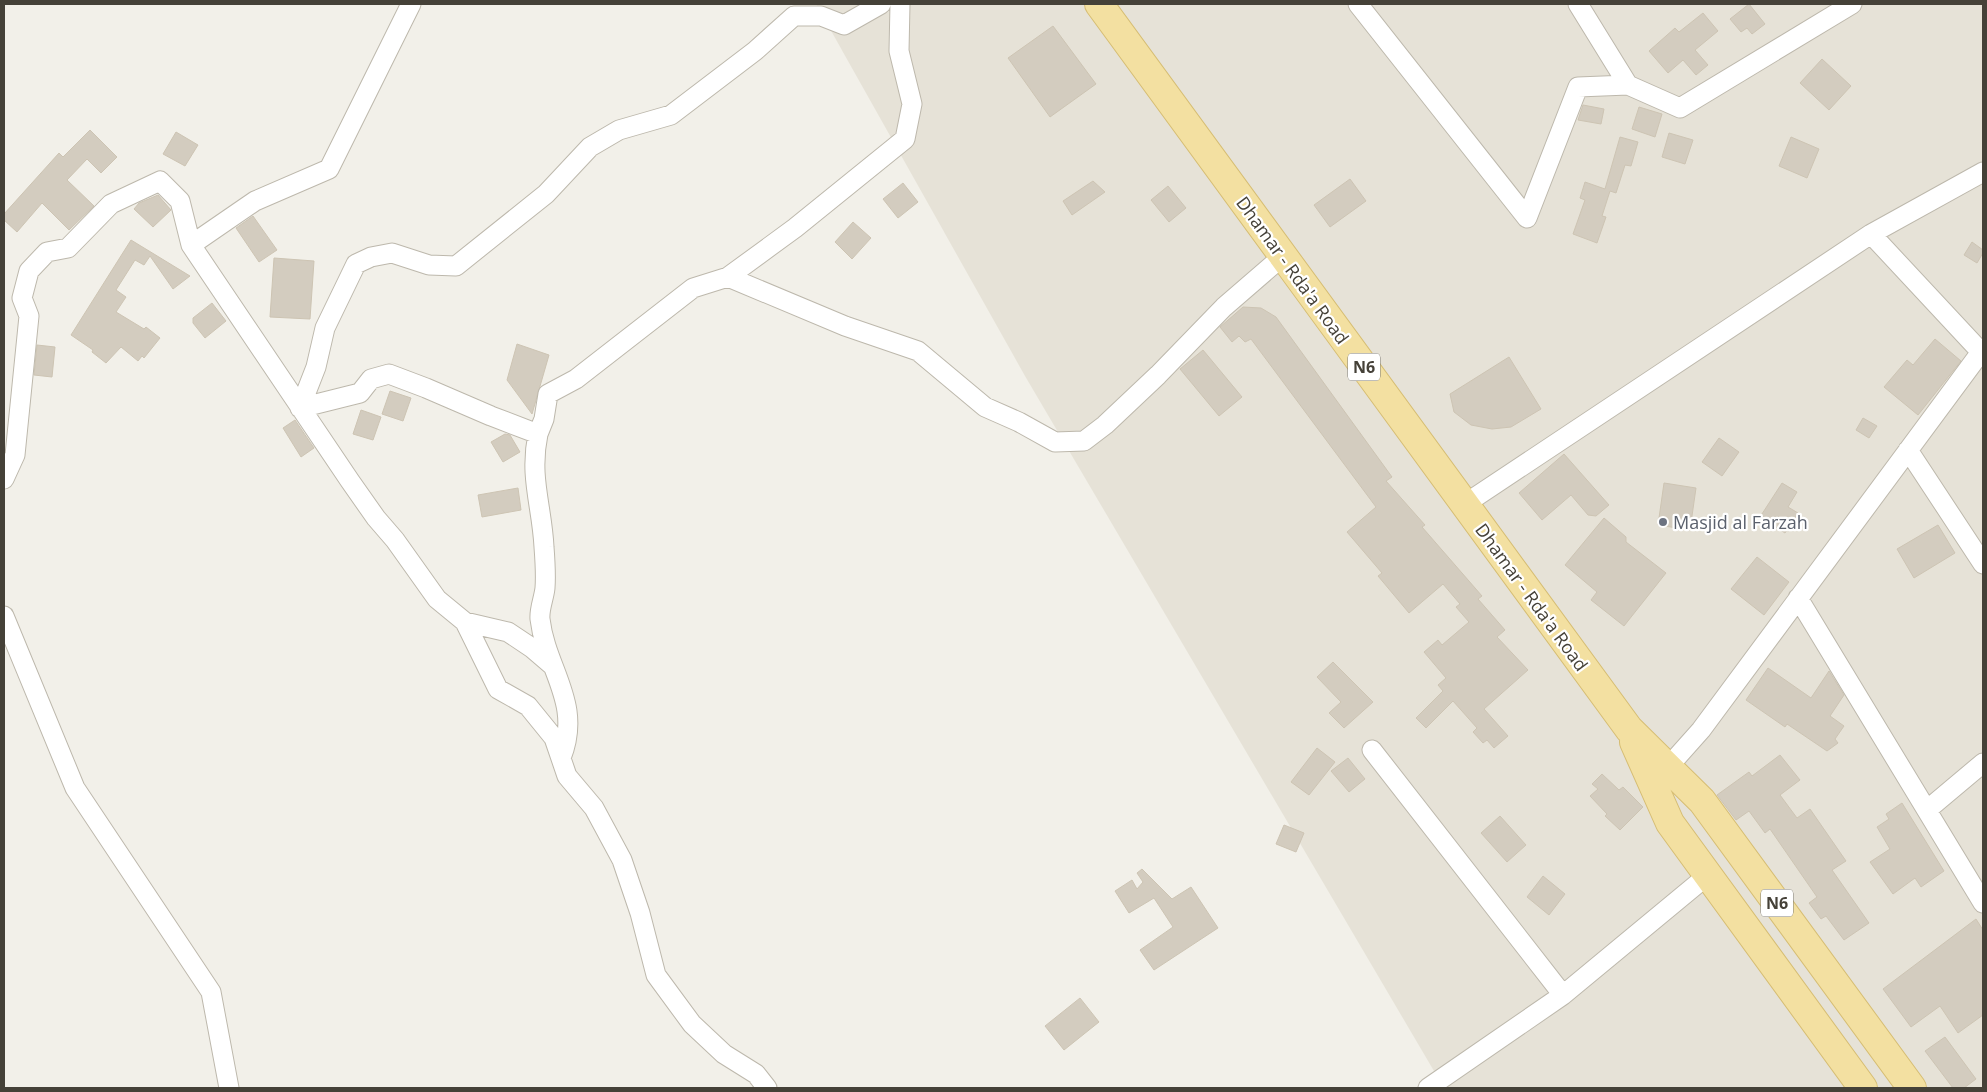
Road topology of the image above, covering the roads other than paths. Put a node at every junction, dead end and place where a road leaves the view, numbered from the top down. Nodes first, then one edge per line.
1 (411, 4) edge
2 (881, 4) edge
3 (900, 4) edge
4 (1099, 4) edge
5 (1358, 4) edge
6 (1852, 4) edge
7 (1586, 6) edge
8 (1628, 85) junction
9 (1983, 172) edge
10 (1872, 234) junction
11 (191, 246) junction
12 (1283, 256) junction
13 (728, 277) junction
14 (1982, 354) edge
15 (300, 408) junction
16 (538, 434) junction
17 (1908, 450) junction
18 (4, 479) edge
19 (1465, 504) junction
20 (1983, 564) edge
21 (1798, 598) junction
22 (4, 616) edge
23 (465, 622) junction
24 (554, 667) junction
25 (1372, 750) dead end
26 (560, 758) junction
27 (1983, 763) edge
28 (1660, 775) junction
29 (1927, 810) junction
30 (1708, 875) junction
31 (1983, 903) edge
32 (1563, 995) junction
33 (229, 1088) edge
34 (767, 1088) edge
35 (1429, 1088) edge
36 (1862, 1088) edge
37 (1912, 1088) edge

1 - 11 street
2 - 15 street
3 - 13 street
4 - 12 main road, Dhamar - Rda'a Road / N6
5 - 8 street
6 - 8 street
7 - 8 street
9 - 10 street
10 - 14 street
10 - 19 street
11 - 15 street
11 - 18 street
12 - 13 street
12 - 19 main road, Dhamar - Rda'a Road / N6
13 - 16 street
14 - 17 street
15 - 16 street
15 - 23 street
16 - 24 street
17 - 20 street
17 - 21 street
19 - 28 main road, Dhamar - Rda'a Road / N6
21 - 28 street
21 - 29 street
22 - 33 street
23 - 24 street
23 - 26 street
24 - 26 street
25 - 32 street
26 - 34 street
27 - 29 street
28 - 30 main road, N6
28 - 37 main road, N6
29 - 31 street
30 - 32 street
30 - 36 main road, N6
32 - 35 street

